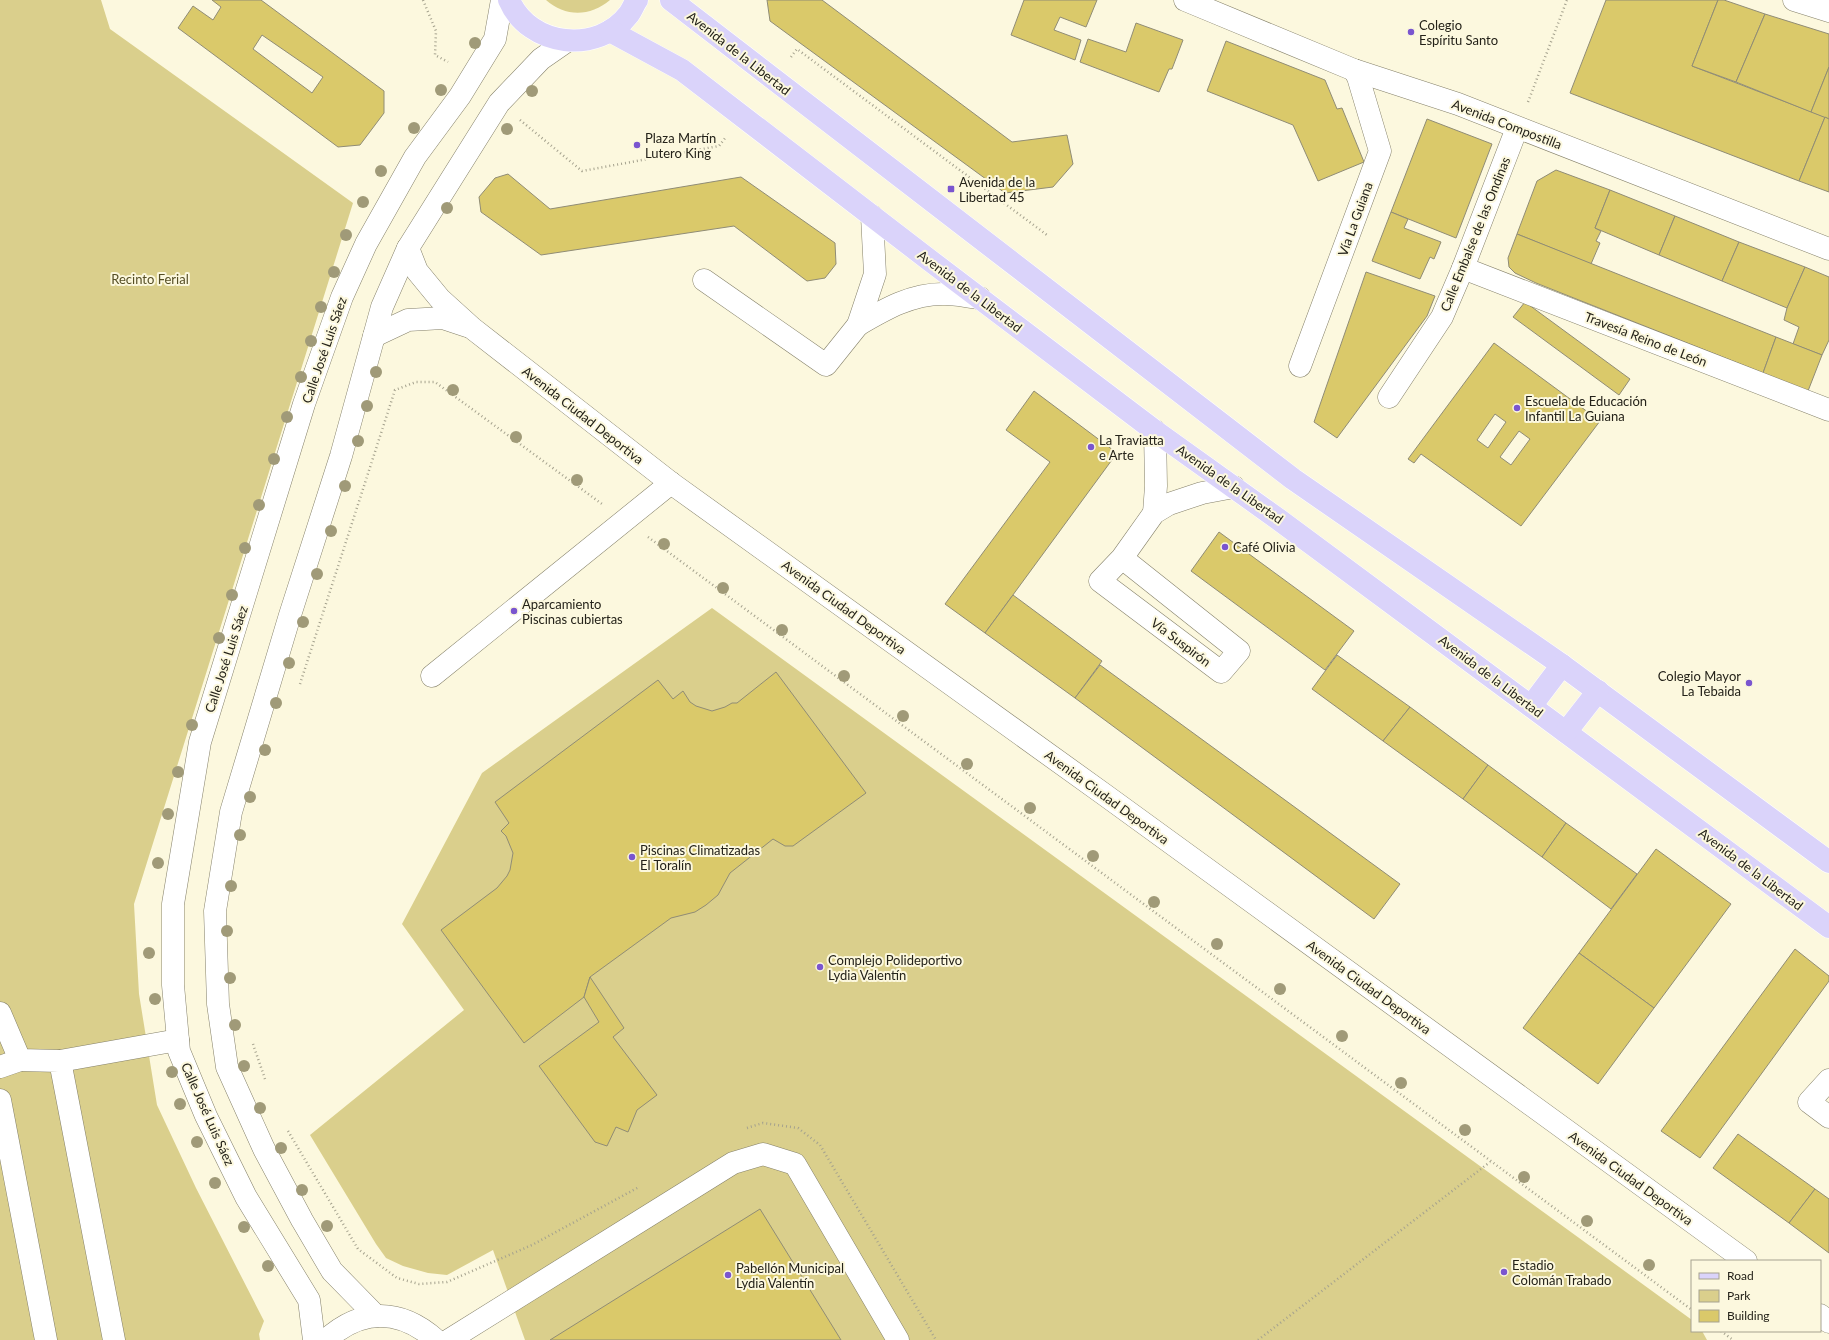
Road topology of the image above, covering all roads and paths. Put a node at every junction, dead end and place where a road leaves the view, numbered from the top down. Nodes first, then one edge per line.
1 (423, 0) edge
2 (502, 0) edge
3 (508, 0) edge
4 (636, 0) edge
5 (671, 0) edge
6 (1185, 0) edge
7 (1567, 0) edge
8 (1794, 0) edge
9 (1829, 11) edge
10 (610, 31) junction
11 (567, 41) junction
12 (1354, 70) junction
13 (474, 75) junction
14 (499, 103) junction
15 (1517, 128) junction
16 (719, 146) dead end
17 (872, 216) junction
18 (408, 248) junction
19 (1829, 249) edge
20 (1463, 268) junction
21 (704, 280) dead end
22 (980, 298) junction
23 (858, 325) junction
24 (472, 328) junction
25 (374, 336) junction
26 (1300, 366) dead end
27 (1389, 397) dead end
28 (1827, 405) edge
29 (1155, 431) junction
30 (671, 483) junction
31 (1234, 488) junction
32 (1154, 513) junction
33 (625, 520) junction
34 (1122, 558) junction
35 (1562, 666) junction
36 (432, 676) dead end
37 (299, 687) dead end
38 (1598, 691) junction
39 (1531, 706) junction
40 (1566, 732) junction
41 (1829, 862) edge
42 (1829, 927) edge
43 (0, 1014) edge
44 (178, 1040) junction
45 (253, 1042) dead end
46 (60, 1061) junction
47 (10, 1063) edge
48 (1829, 1080) edge
49 (267, 1084) dead end
50 (0, 1100) edge
51 (1829, 1117) edge
52 (287, 1130) dead end
53 (744, 1130) dead end
54 (1490, 1162) junction
55 (641, 1186) dead end
56 (1745, 1260) edge
57 (1691, 1309) edge
58 (376, 1316) junction
59 (1821, 1316) edge
60 (1829, 1322) edge
61 (1722, 1332) edge
62 (46, 1340) edge
63 (114, 1340) edge
64 (314, 1340) edge
65 (326, 1340) edge
66 (436, 1340) edge
67 (449, 1340) edge
68 (898, 1340) edge
69 (936, 1340) edge
70 (1258, 1340) edge
71 (1733, 1340) edge

1 - 13 path
2 - 13 street, Calle José Luis Sáez
3 - 11 main road
4 - 10 main road
5 - 35 main road, Avenida de la Libertad
6 - 12 street, Avenida Compostilla
7 - 15 path
8 - 9 street
10 - 11 main road
10 - 17 main road, Avenida de la Libertad
11 - 14 street
12 - 15 street, Avenida Compostilla
12 - 26 street, Vía La Guiana
13 - 44 street, Calle José Luis Sáez
14 - 16 path
14 - 18 street
15 - 19 street, Avenida Compostilla
15 - 20 street, Calle Embalse de las Ondinas
17 - 22 main road, Avenida de la Libertad
17 - 23 street
18 - 24 street, Avenida Ciudad Deportiva
18 - 25 street
20 - 27 street, Calle Embalse de las Ondinas
20 - 28 street, Travesía Reino de León
21 - 23 street
22 - 23 street
22 - 29 main road, Avenida de la Libertad
24 - 25 street, Avenida Ciudad Deportiva
24 - 30 street, Avenida Ciudad Deportiva
25 - 58 street
29 - 31 main road, Avenida de la Libertad
29 - 32 street
30 - 33 street
30 - 56 street, Avenida Ciudad Deportiva
31 - 32 street, Vía Suspirón
31 - 39 main road, Avenida de la Libertad
32 - 34 street, Vía Suspirón
33 - 36 street
33 - 37 path
33 - 54 path
34 - 34 street, Vía Suspirón
35 - 38 main road, Avenida de la Libertad
35 - 39 main road
38 - 40 main road
38 - 41 main road, Avenida de la Libertad
39 - 40 main road, Avenida de la Libertad
40 - 42 main road, Avenida de la Libertad
43 - 47 street
44 - 46 street
44 - 64 street, Calle José Luis Sáez
45 - 49 path
46 - 47 street
46 - 63 street
48 - 51 street
50 - 62 street
52 - 55 path
53 - 69 path
54 - 57 path
54 - 70 path
58 - 65 street
58 - 66 street
59 - 60 street
61 - 71 path
67 - 68 street

